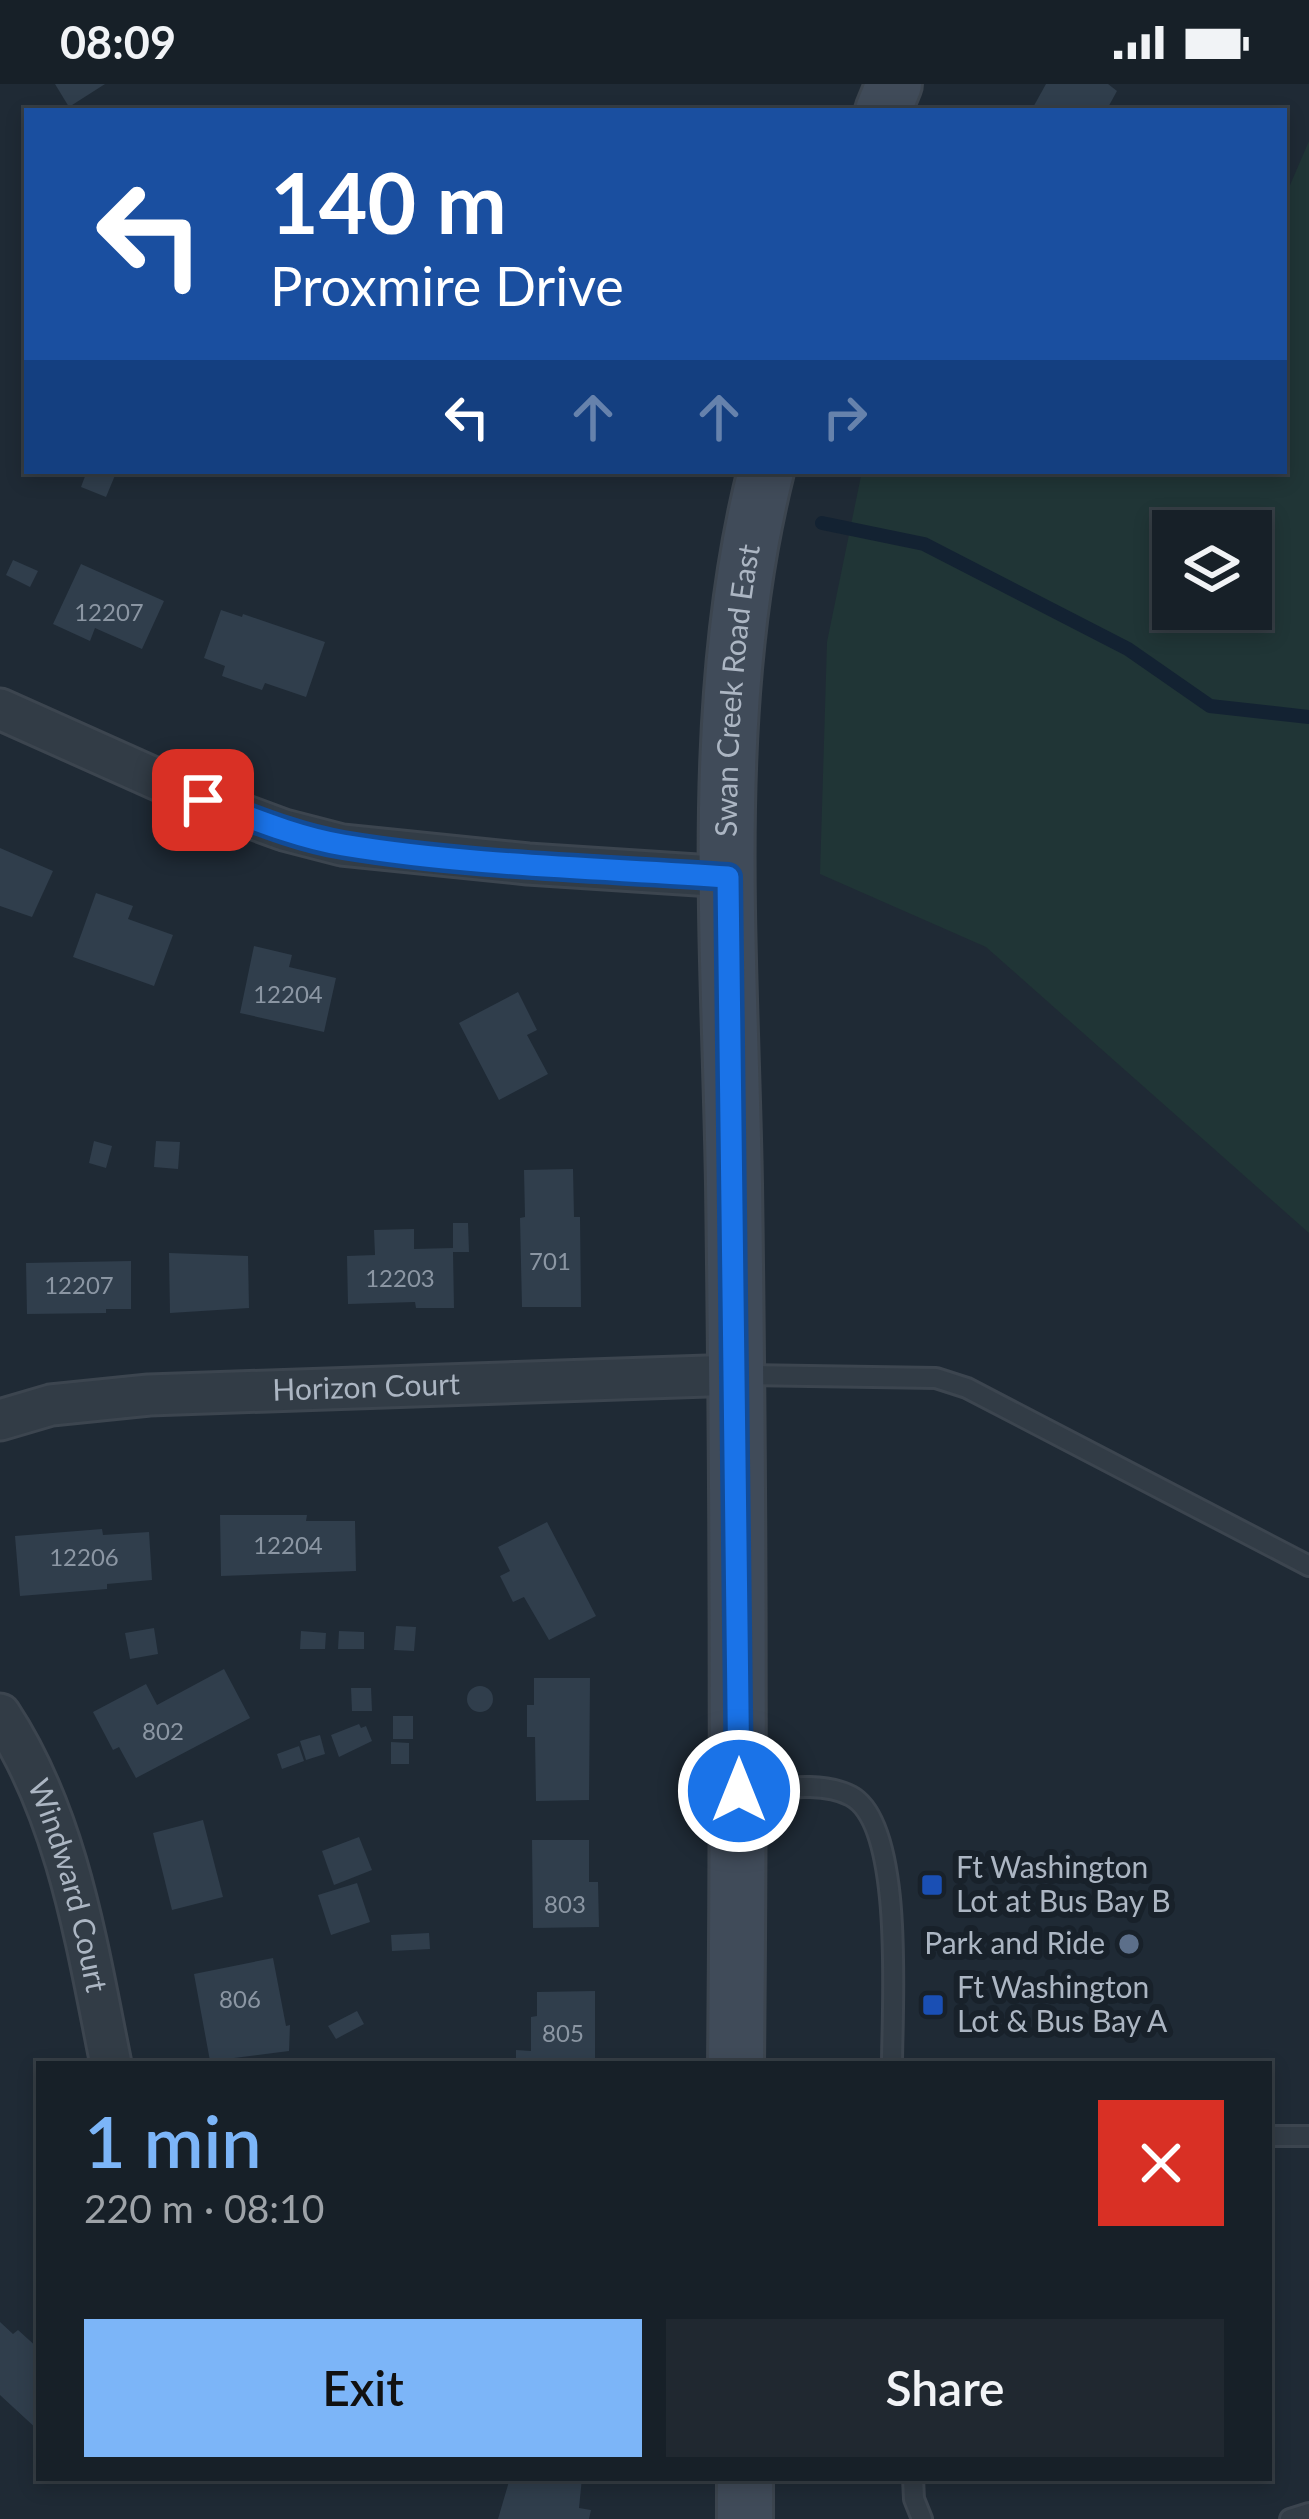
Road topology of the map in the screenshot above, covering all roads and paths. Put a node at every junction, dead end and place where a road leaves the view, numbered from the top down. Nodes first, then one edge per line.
1 (765, 474) edge
2 (0, 709) edge
3 (728, 877) junction
4 (737, 1375) junction
5 (0, 1420) edge
6 (1309, 1566) edge
7 (0, 1714) edge
8 (739, 1791) junction
9 (110, 2061) edge
10 (736, 2061) edge
11 (892, 2061) edge
12 (1272, 2136) edge
13 (1309, 2136) edge
14 (745, 2481) edge
15 (913, 2481) edge
16 (1309, 2513) edge
17 (746, 2519) edge
18 (922, 2519) edge
19 (1290, 2519) edge

1 - 3 main road, Swan Creek Road East
2 - 3 street
3 - 4 main road, Swan Creek Road East
4 - 5 street, Horizon Court
4 - 6 lane
4 - 8 main road, Swan Creek Road East
7 - 9 street, Windward Court
8 - 10 main road, Swan Creek Road East
8 - 11 lane
12 - 13 lane
14 - 17 main road
15 - 18 lane
16 - 19 lane

